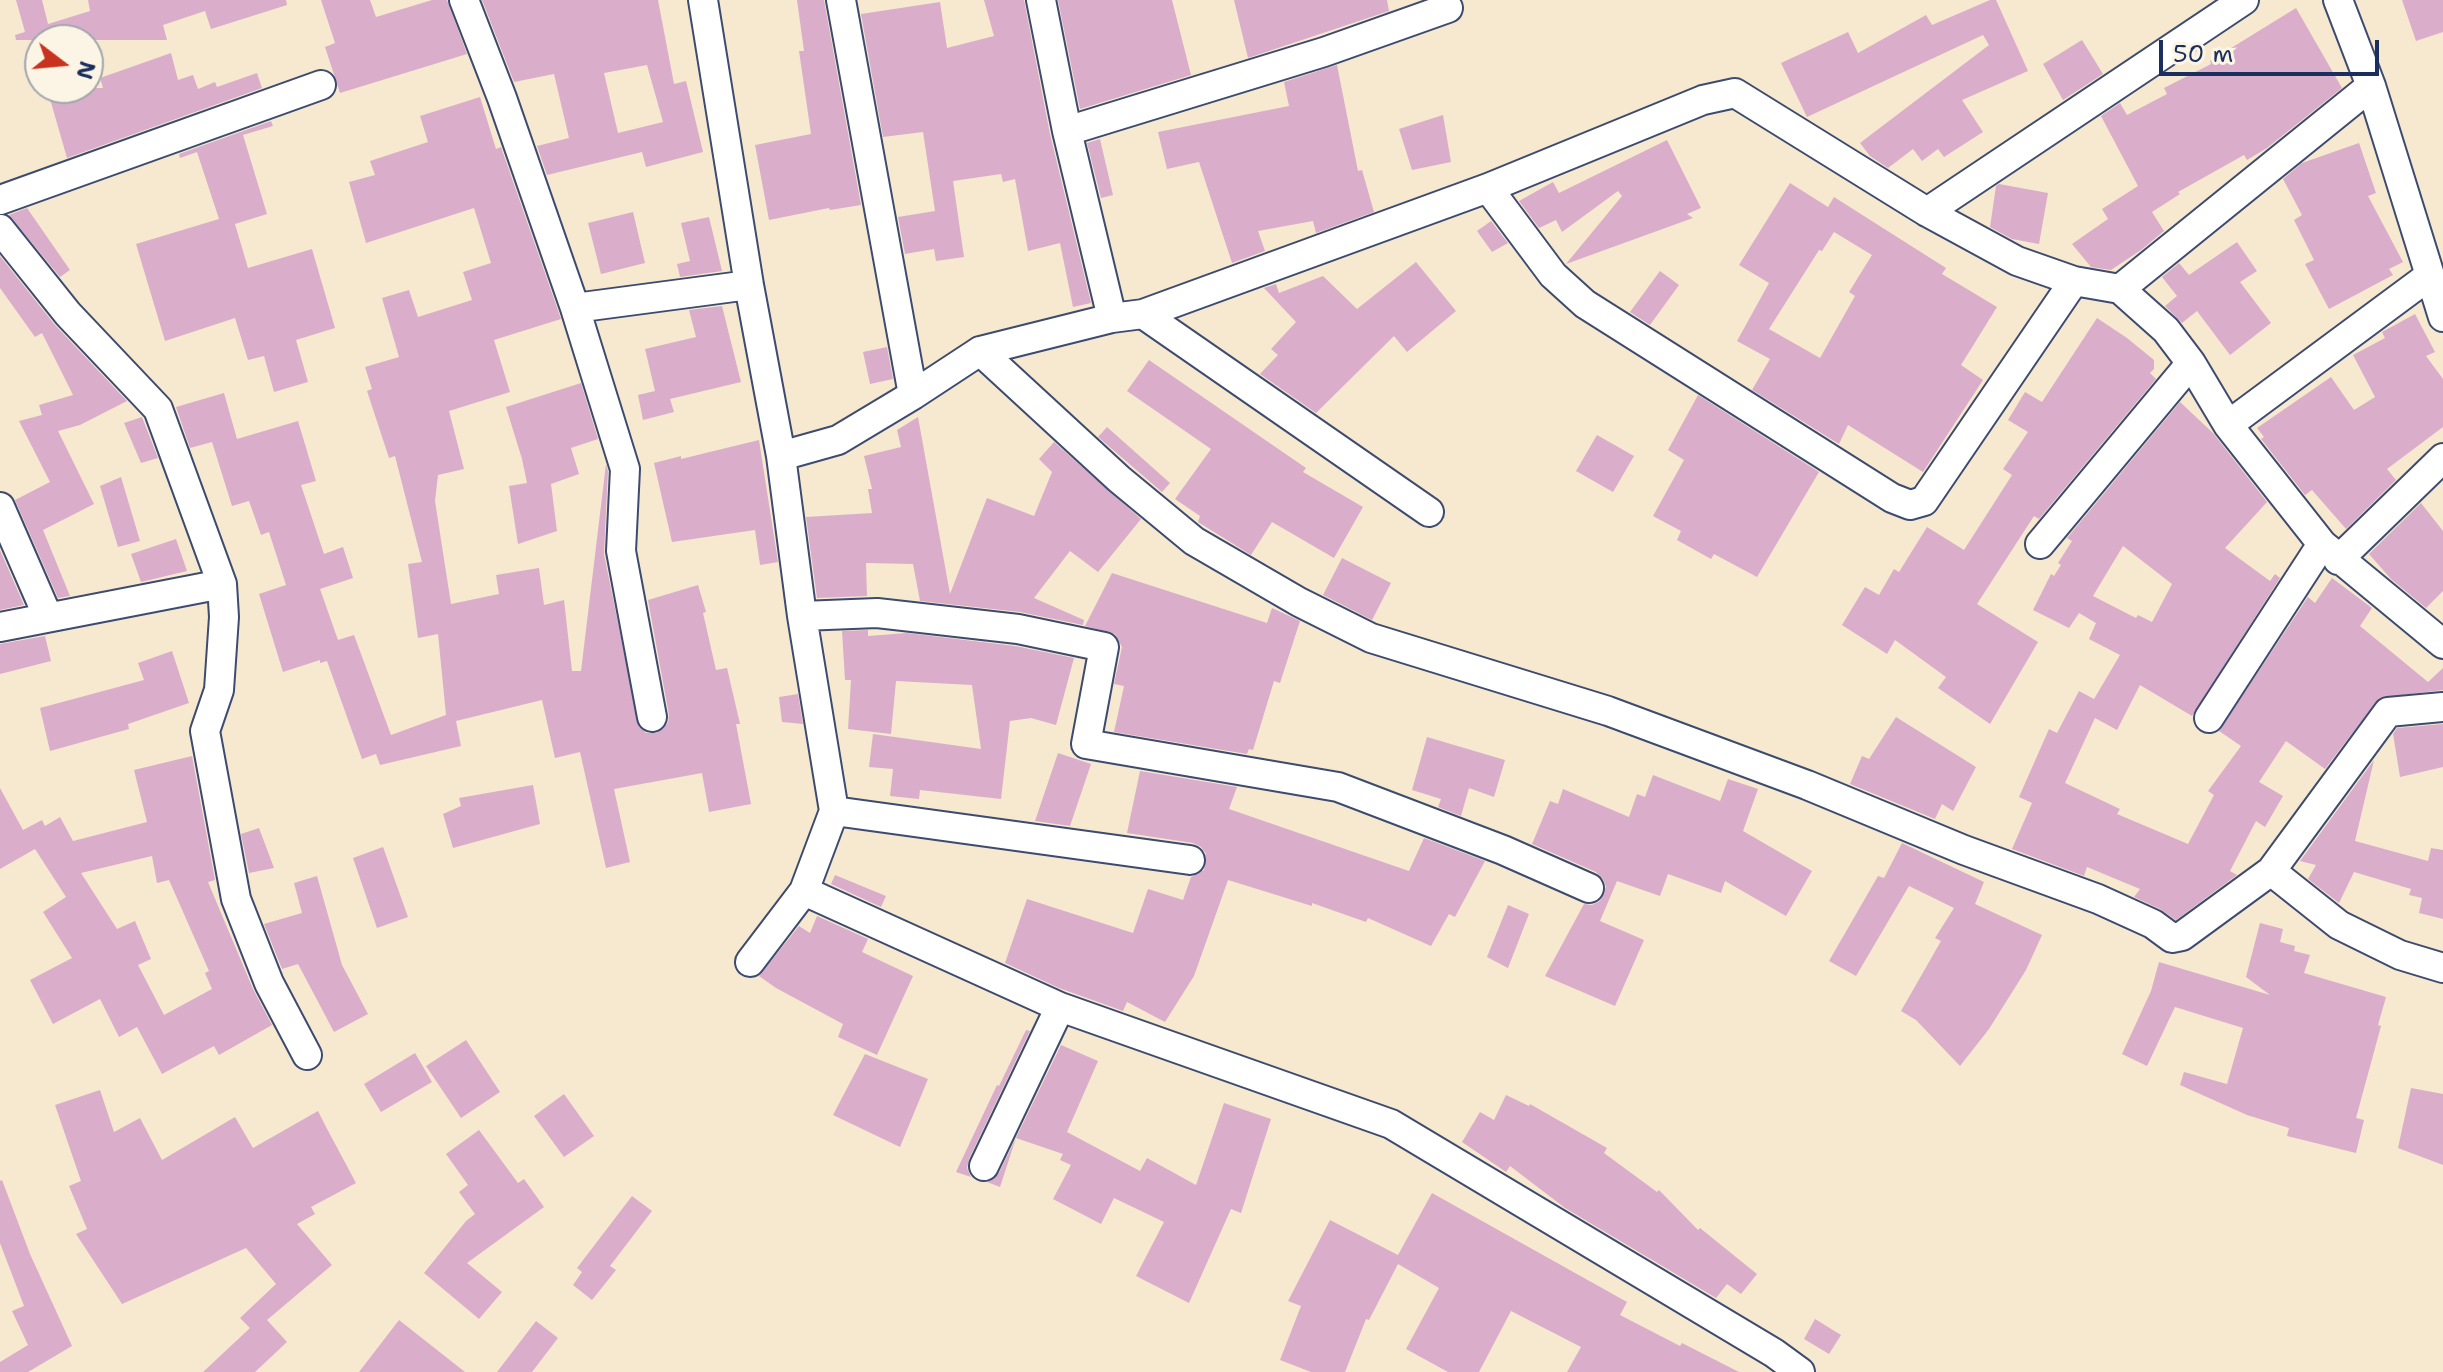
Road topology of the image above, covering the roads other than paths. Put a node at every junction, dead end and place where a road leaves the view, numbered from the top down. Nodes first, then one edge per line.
1 (464, 0) edge
2 (703, 0) edge
3 (841, 0) edge
4 (1041, 0) edge
5 (2244, 0) edge
6 (2338, 0) edge
7 (1448, 8) dead end
8 (321, 85) dead end
9 (2371, 86) junction
10 (1067, 131) junction
11 (1488, 188) junction
12 (0, 200) edge
13 (1927, 212) junction
14 (0, 229) edge
15 (11, 261) edge
16 (2429, 276) junction
17 (2074, 281) junction
18 (749, 285) junction
19 (2120, 289) junction
20 (575, 308) junction
21 (1143, 314) junction
22 (2443, 317) edge
23 (1112, 318) junction
24 (980, 351) junction
25 (2191, 363) junction
26 (913, 395) junction
27 (2228, 425) junction
28 (781, 456) junction
29 (2443, 458) edge
30 (0, 507) edge
31 (1429, 512) dead end
32 (2040, 544) dead end
33 (2330, 552) junction
34 (222, 584) junction
35 (802, 616) junction
36 (48, 617) junction
37 (0, 627) edge
38 (2443, 644) edge
39 (2443, 707) edge
40 (652, 717) dead end
41 (2209, 718) dead end
42 (834, 811) junction
43 (1190, 860) dead end
44 (2271, 871) junction
45 (1589, 888) dead end
46 (804, 891) junction
47 (750, 962) dead end
48 (2443, 968) edge
49 (1060, 1007) junction
50 (307, 1055) dead end
51 (984, 1166) dead end
52 (1800, 1372) edge

1 - 20 street
2 - 18 street
3 - 26 street
4 - 10 street
5 - 13 street
6 - 9 street
7 - 10 street
8 - 12 street
9 - 16 street
9 - 19 street
10 - 23 street
11 - 13 street
11 - 17 street
11 - 21 street
13 - 17 street
14 - 15 street
15 - 34 street
16 - 22 street
16 - 27 street
17 - 19 street
18 - 20 street
18 - 28 street
19 - 25 street
20 - 40 street
21 - 23 street
21 - 31 street
23 - 24 street
24 - 26 street
24 - 44 street
25 - 27 street
25 - 32 street
26 - 28 street
27 - 33 street
28 - 35 street
29 - 33 street
30 - 36 street
33 - 38 street
33 - 41 street
34 - 36 street
34 - 50 street
35 - 42 street
35 - 45 street
36 - 37 street
39 - 44 street
42 - 43 street
42 - 46 street
44 - 48 street
46 - 47 street
46 - 49 street
49 - 51 street
49 - 52 street

